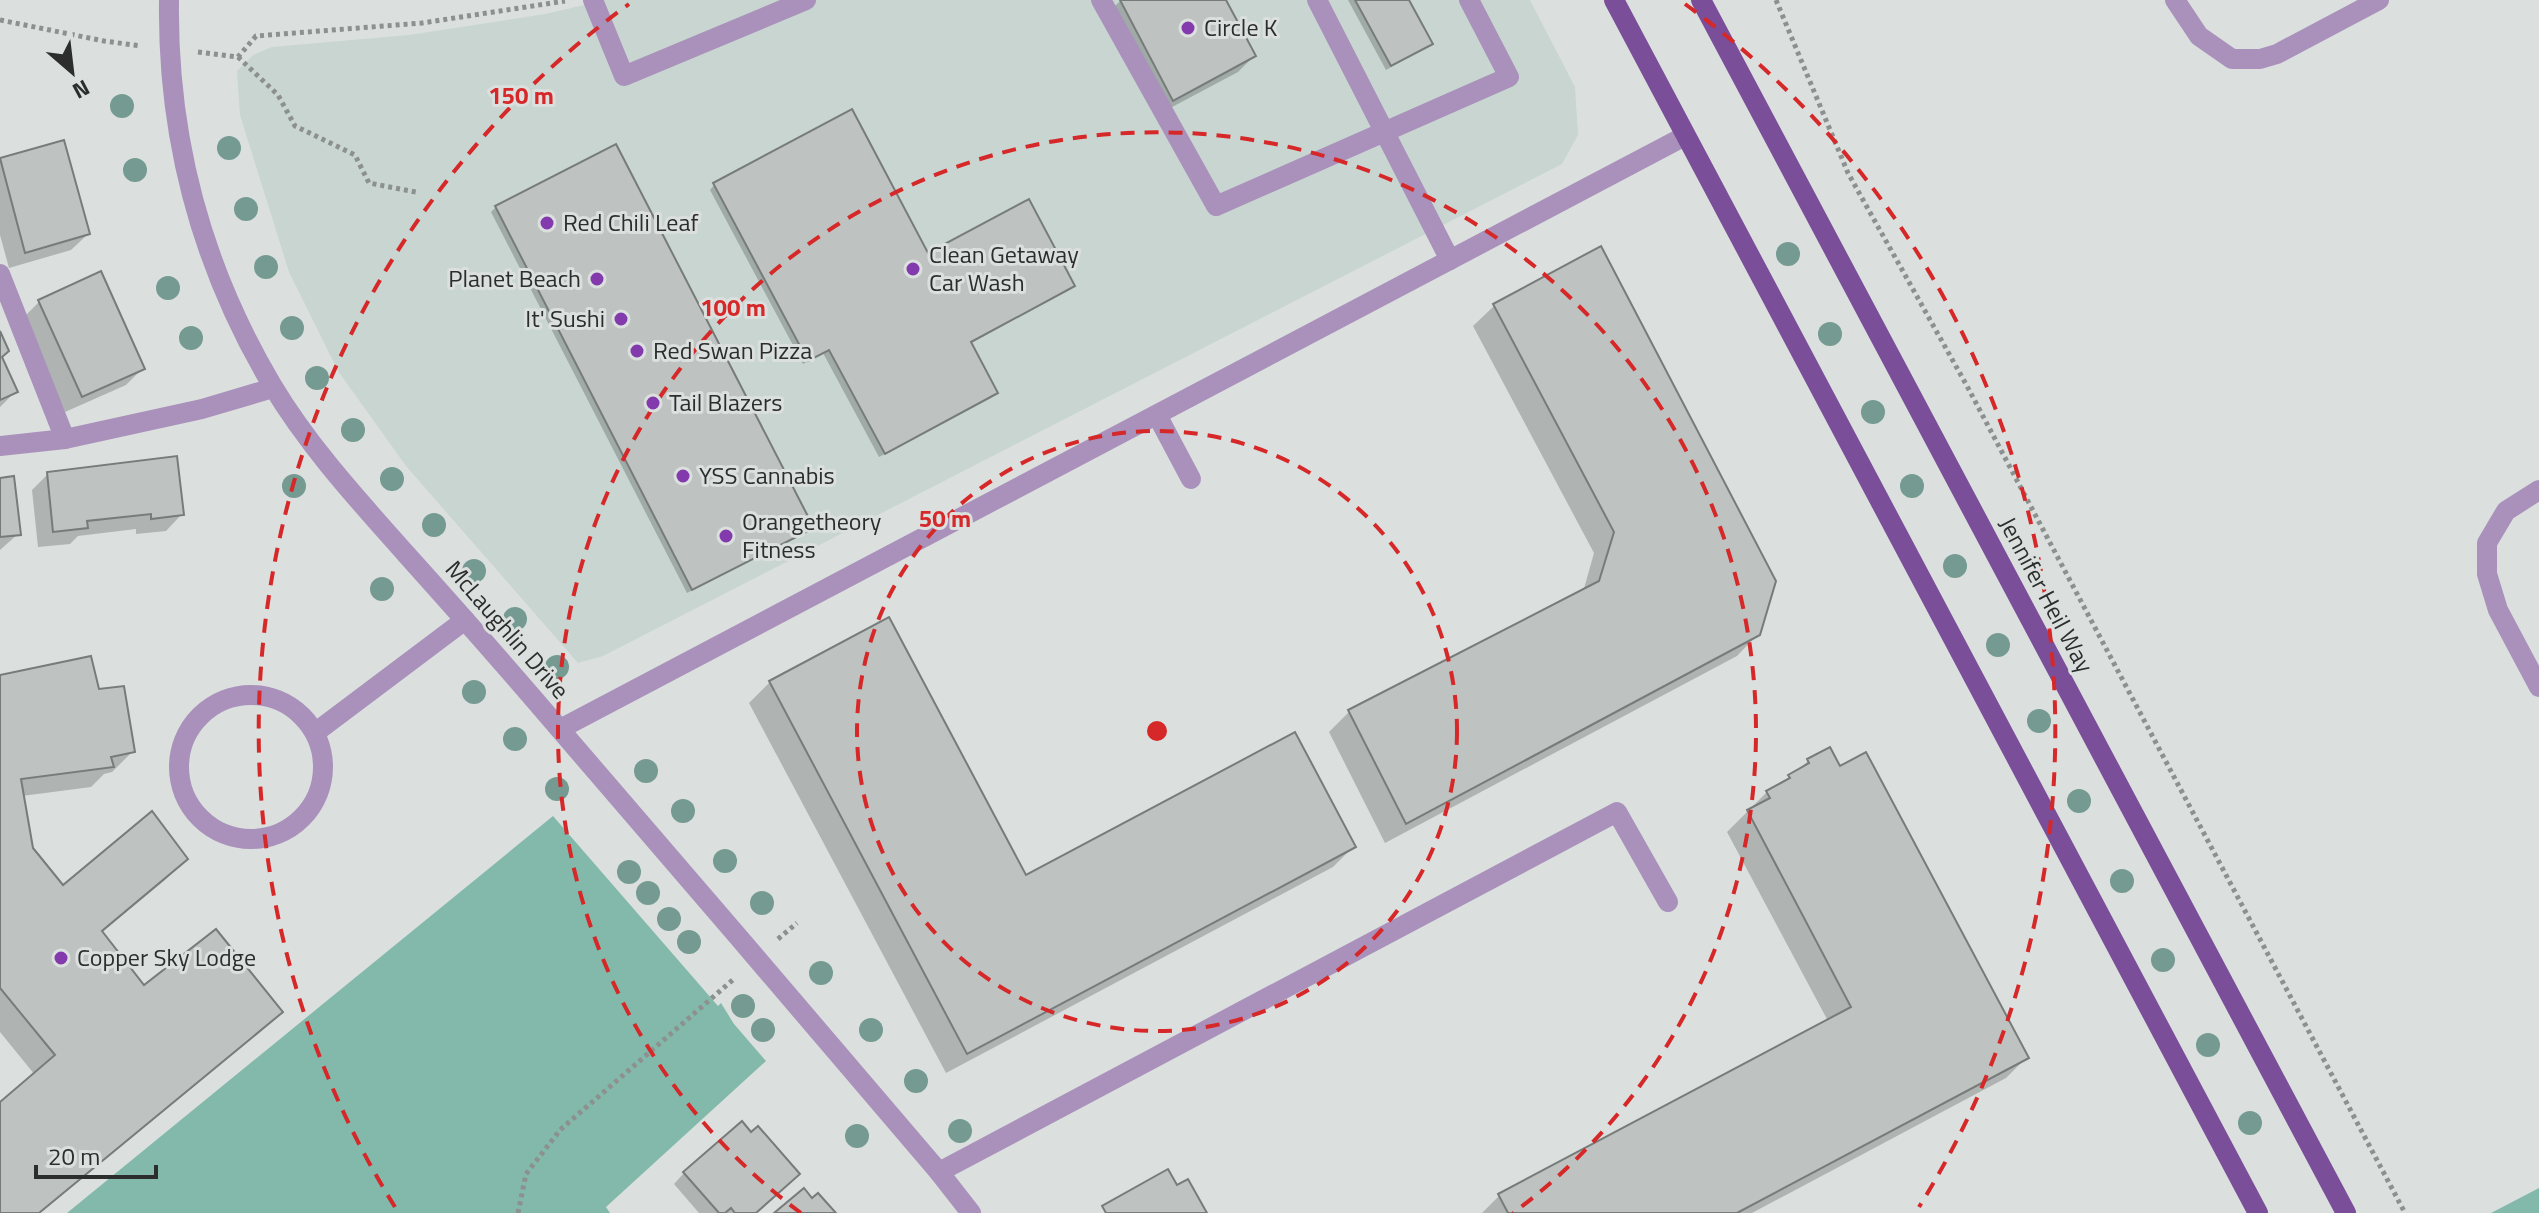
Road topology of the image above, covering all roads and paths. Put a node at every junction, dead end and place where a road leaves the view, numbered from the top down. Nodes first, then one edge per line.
1 (169, 0) edge
2 (569, 0) edge
3 (593, 0) edge
4 (806, 0) edge
5 (1101, 0) edge
6 (1317, 0) edge
7 (1469, 0) edge
8 (1614, 0) edge
9 (1701, 0) edge
10 (1776, 0) edge
11 (2175, 0) edge
12 (2379, 0) edge
13 (0, 20) edge
14 (168, 49) junction
15 (238, 57) junction
16 (1385, 131) junction
17 (1685, 136) junction
18 (416, 192) dead end
19 (1450, 260) junction
20 (0, 274) edge
21 (273, 388) junction
22 (1157, 415) junction
23 (65, 439) junction
24 (0, 446) edge
25 (1191, 479) dead end
26 (2539, 490) edge
27 (465, 620) junction
28 (2539, 687) edge
29 (560, 729) junction
30 (316, 732) junction
31 (1668, 902) dead end
32 (717, 994) dead end
33 (939, 1172) junction
34 (518, 1213) edge
35 (971, 1213) edge
36 (2258, 1213) edge
37 (2346, 1213) edge
38 (2405, 1213) edge

1 - 14 street, McLaughlin Drive
2 - 15 path
3 - 4 street
5 - 16 street
6 - 16 street
7 - 16 street
8 - 17 main road
9 - 37 main road, Jennifer Heil Way
10 - 38 path
11 - 12 street
13 - 14 path
14 - 15 path
14 - 21 street, McLaughlin Drive
15 - 18 path
16 - 19 street
17 - 19 street
17 - 36 main road
19 - 22 street
20 - 23 street
21 - 23 street
21 - 27 street, McLaughlin Drive
22 - 25 street
22 - 29 street
23 - 24 street
26 - 28 street
27 - 29 street, McLaughlin Drive
27 - 30 street
29 - 33 street, McLaughlin Drive
30 - 30 street
31 - 33 street
32 - 34 path
33 - 35 street, McLaughlin Drive

